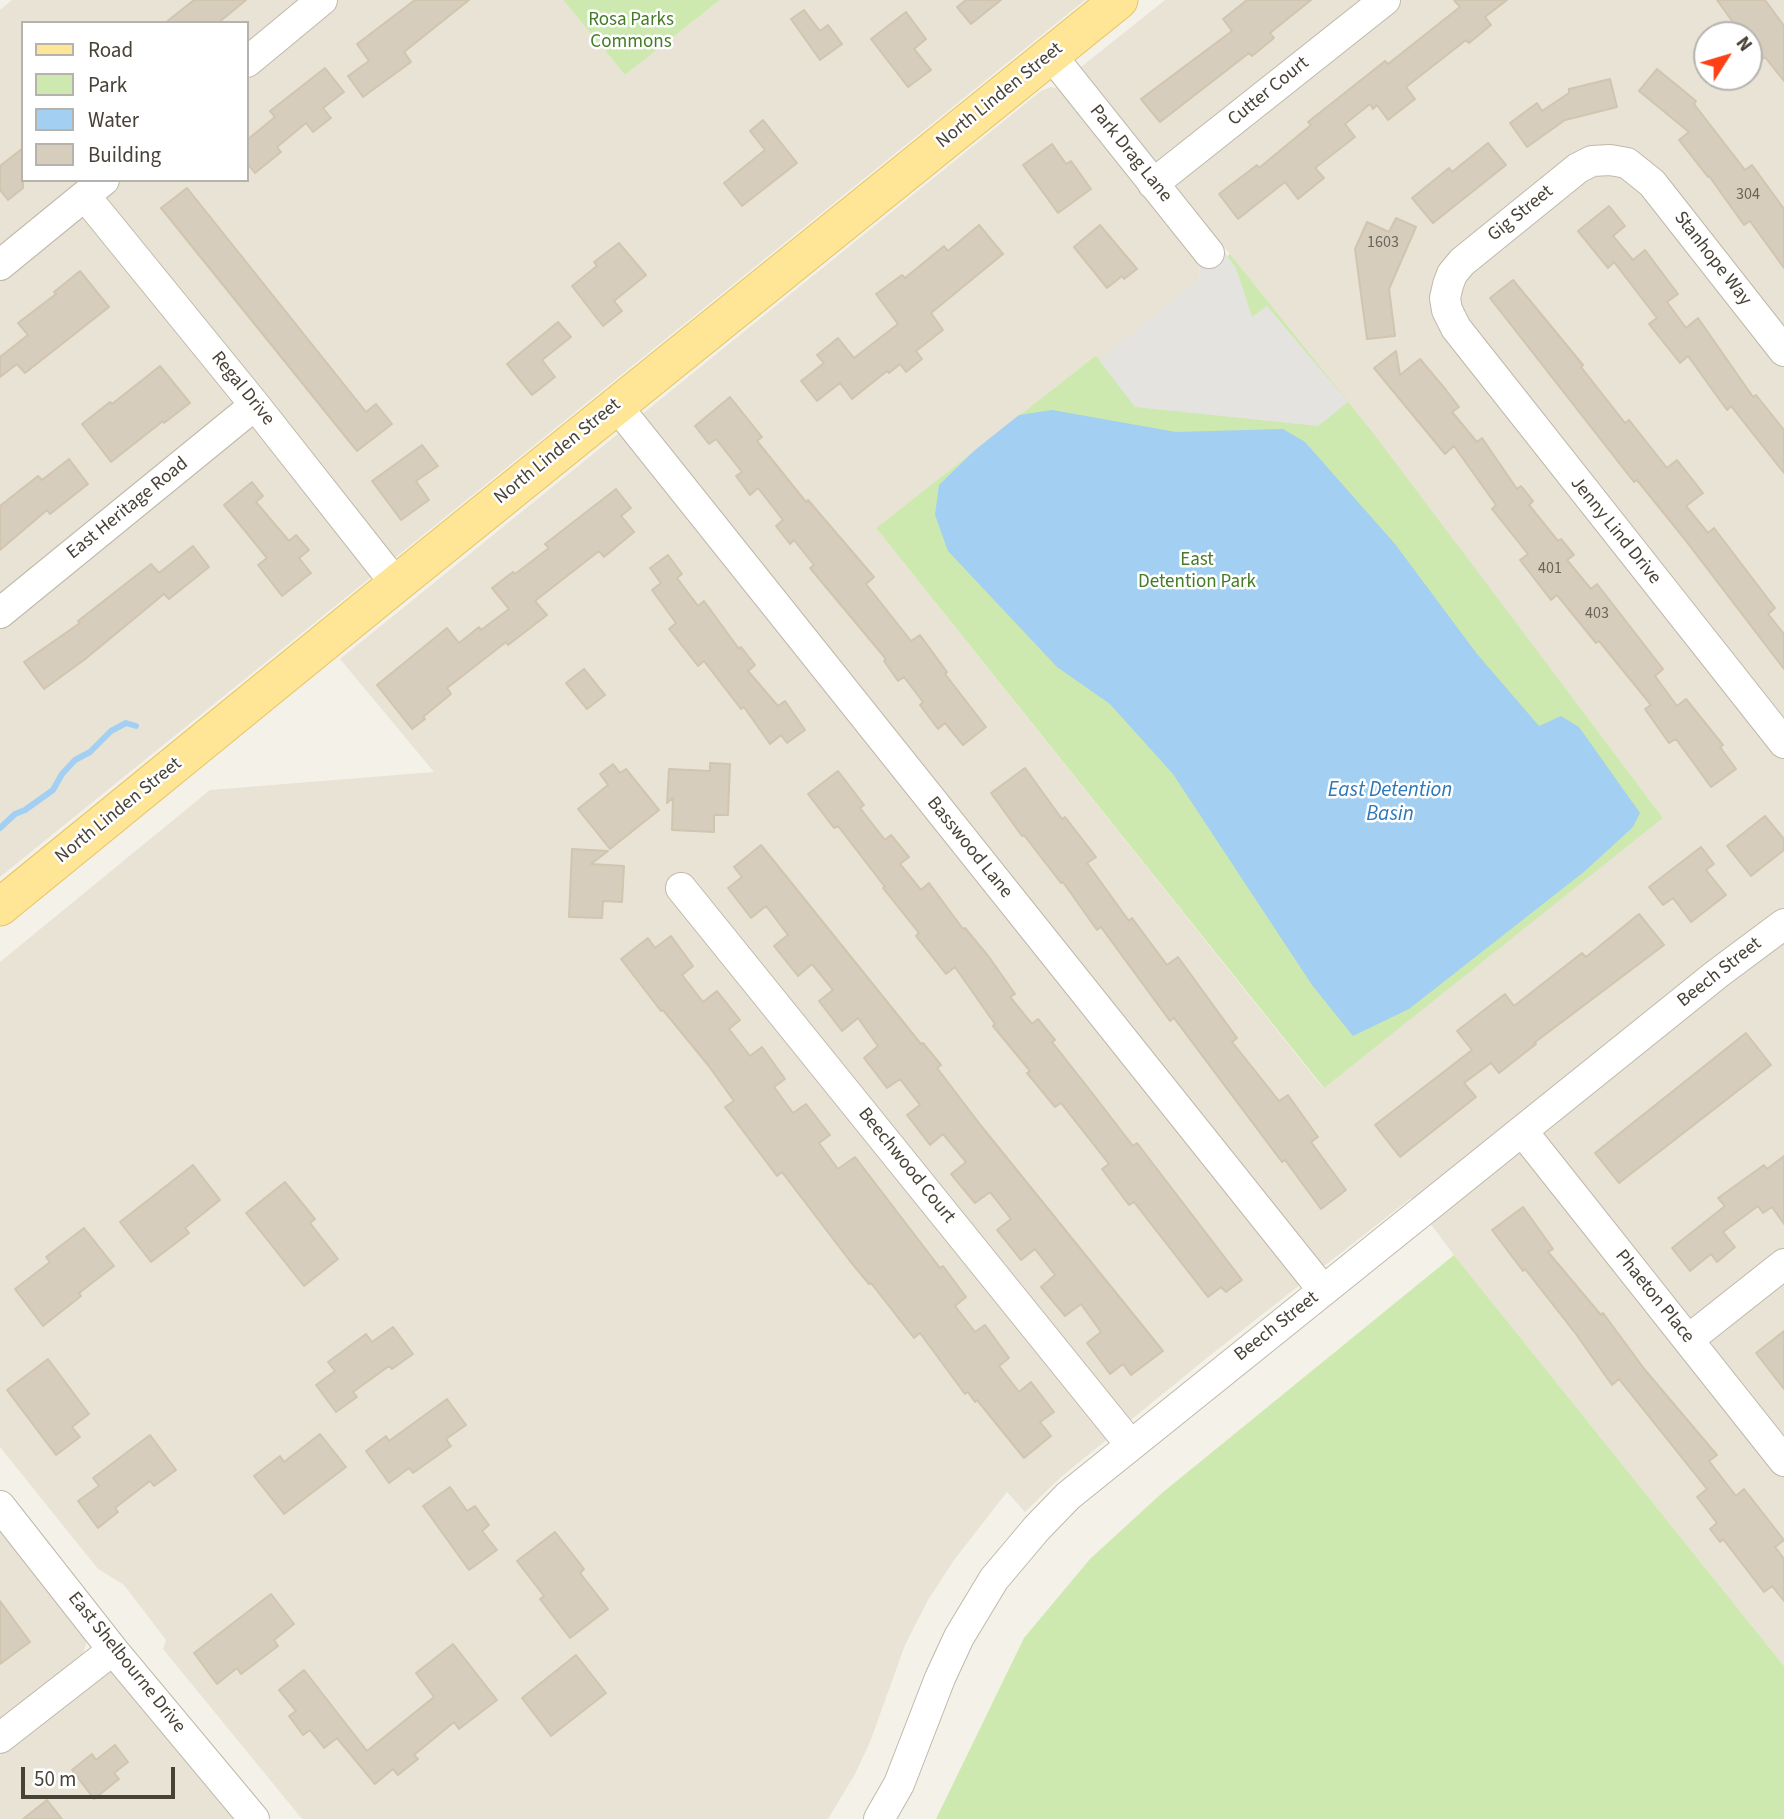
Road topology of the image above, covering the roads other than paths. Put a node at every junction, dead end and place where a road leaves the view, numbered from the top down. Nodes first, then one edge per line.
1 (322, 0) edge
2 (1119, 0) edge
3 (1385, 0) edge
4 (1051, 55) junction
5 (248, 61) edge
6 (1637, 169) joint
7 (1153, 184) junction
8 (94, 188) edge
9 (1209, 253) dead end
10 (0, 265) edge
11 (1450, 317) joint
12 (1784, 351) edge
13 (255, 405) junction
14 (616, 405) junction
15 (396, 584) junction
16 (0, 613) edge
17 (1784, 743) edge
18 (681, 888) dead end
19 (0, 908) edge
20 (1784, 924) edge
21 (1523, 1132) junction
22 (1784, 1264) edge
23 (1323, 1290) junction
24 (1688, 1340) junction
25 (1130, 1444) junction
26 (1784, 1461) edge
27 (0, 1506) edge
28 (113, 1650) junction
29 (0, 1738) edge
30 (254, 1819) edge
31 (879, 1819) edge

1 - 5 street
2 - 4 main road, North Linden Street
3 - 7 street, Cutter Court
4 - 7 street, Park Drag Lane
4 - 14 main road, North Linden Street
6 - 11 street, Gig Street
6 - 12 street, Stanhope Way
7 - 9 street, Park Drag Lane
8 - 10 street
8 - 13 street, Regal Drive
11 - 17 street, Jenny Lind Drive
13 - 15 street, Regal Drive
13 - 16 street, East Heritage Road
14 - 15 main road, North Linden Street
14 - 23 street, Basswood Lane
15 - 19 main road, North Linden Street
18 - 25 street, Beechwood Court
20 - 21 street, Beech Street
21 - 23 street, Beech Street
21 - 24 street, Phaeton Place
22 - 24 street
23 - 25 street, Beech Street
24 - 26 street, Phaeton Place
25 - 31 street, Beech Street
27 - 28 street, East Shelbourne Drive
28 - 29 street
28 - 30 street, East Shelbourne Drive

